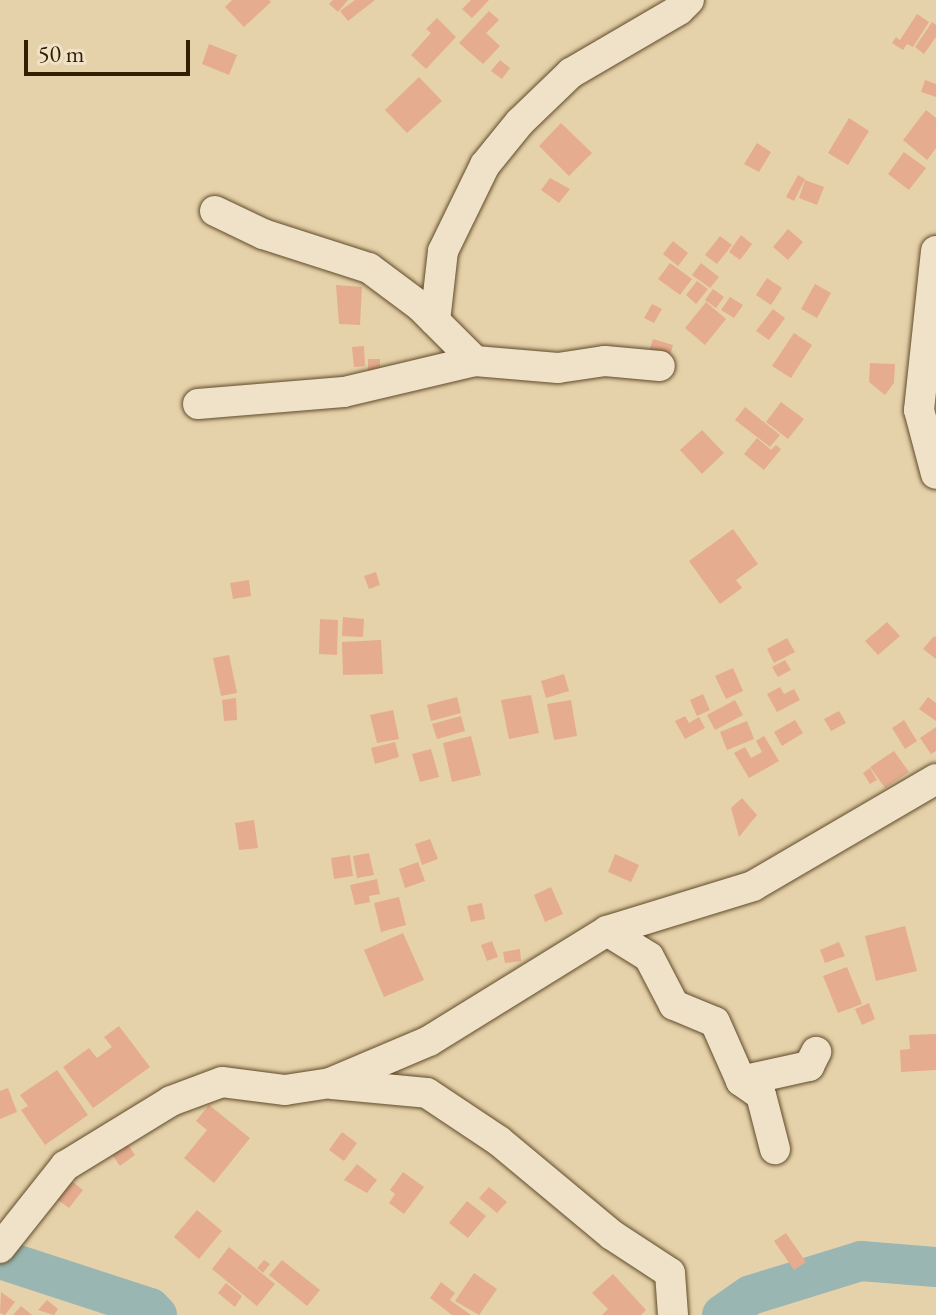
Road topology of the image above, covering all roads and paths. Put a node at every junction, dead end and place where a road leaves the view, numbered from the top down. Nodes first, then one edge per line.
1 (689, 0) edge
2 (215, 211) dead end
3 (936, 251) edge
4 (435, 321) junction
5 (475, 361) junction
6 (660, 366) dead end
7 (198, 404) dead end
8 (936, 474) edge
9 (936, 779) edge
10 (607, 931) junction
11 (816, 1052) dead end
12 (741, 1081) junction
13 (330, 1083) junction
14 (775, 1149) dead end
15 (5, 1240) edge
16 (673, 1315) edge

1 - 4 street
2 - 4 street
3 - 8 street
4 - 5 street
5 - 6 street
5 - 7 street
9 - 10 street
10 - 12 street
10 - 13 street
11 - 12 street
12 - 14 street
13 - 15 street
13 - 16 street

